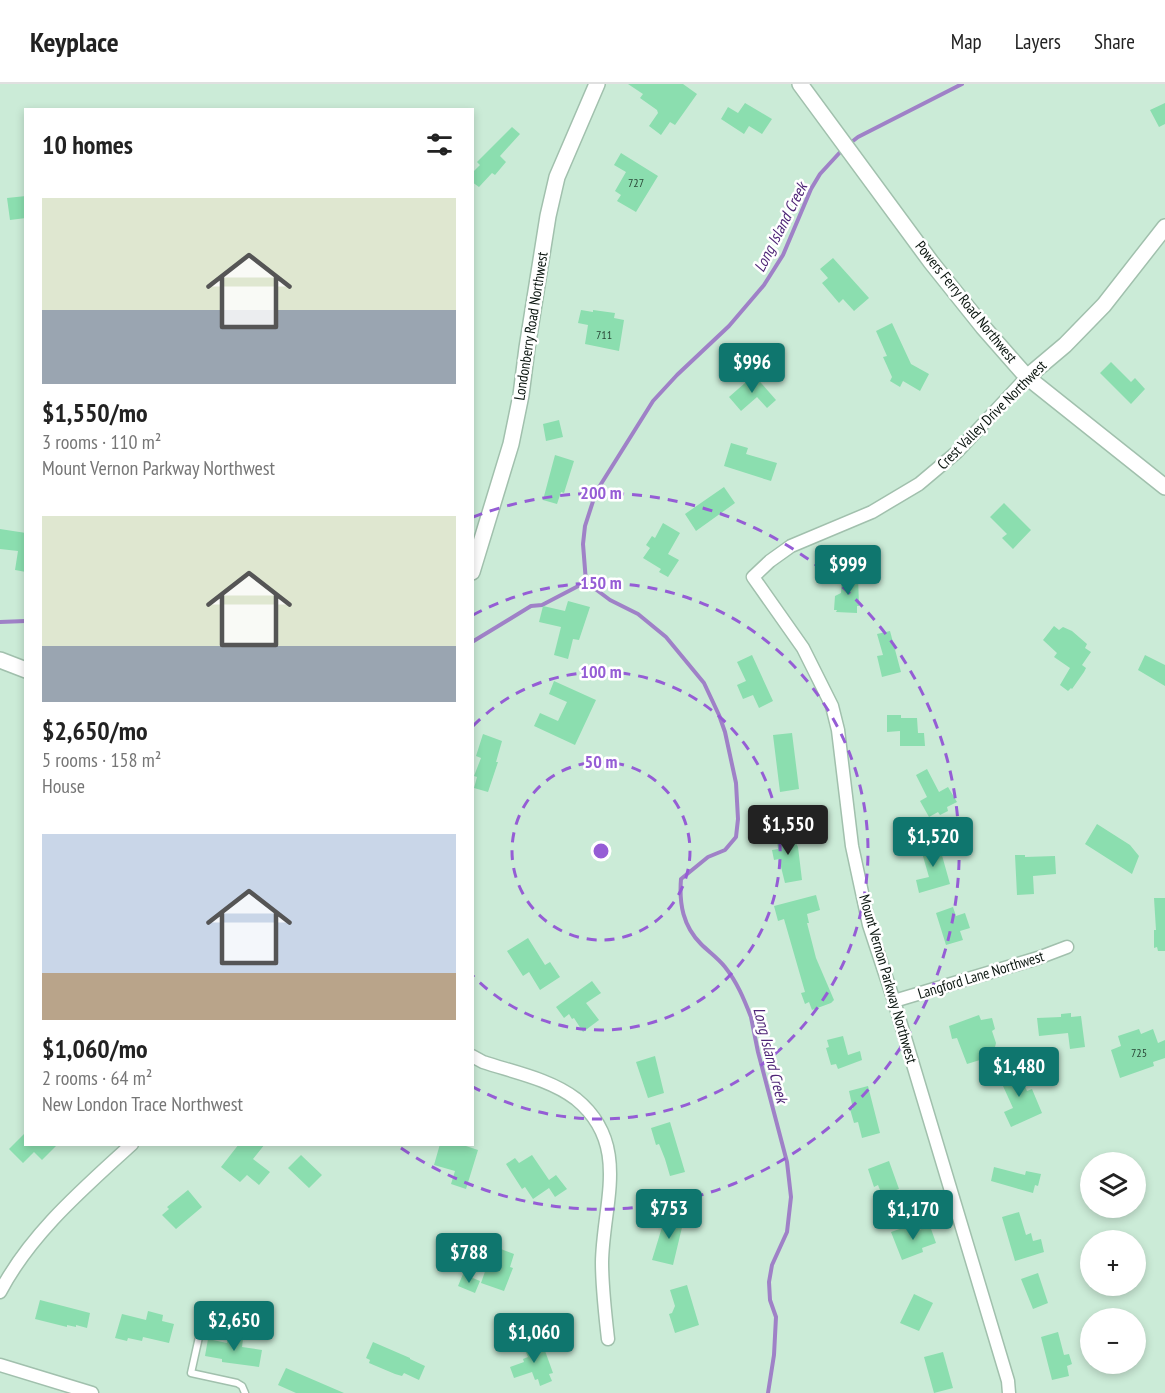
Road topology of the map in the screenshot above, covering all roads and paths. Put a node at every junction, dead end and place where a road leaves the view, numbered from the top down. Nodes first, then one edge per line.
1 (597, 84) edge
2 (800, 84) edge
3 (1165, 227) edge
4 (1027, 377) junction
5 (1165, 487) edge
6 (474, 565) edge
7 (753, 577) joint
8 (0, 660) edge
9 (24, 669) edge
10 (1067, 948) dead end
11 (894, 1001) junction
12 (474, 1057) edge
13 (130, 1146) edge
14 (0, 1292) edge
15 (199, 1337) dead end
16 (608, 1339) dead end
17 (0, 1365) edge
18 (92, 1393) edge
19 (245, 1393) edge
20 (1009, 1393) edge

1 - 6 street, Londonberry Road Northwest
2 - 4 street, Powers Ferry Road Northwest
3 - 4 street, Crest Valley Drive Northwest
4 - 5 street, Powers Ferry Road Northwest
4 - 7 street, Crest Valley Drive Northwest
7 - 11 street, Mount Vernon Parkway Northwest
8 - 9 street
10 - 11 street, Langford Lane Northwest
11 - 20 street, Mount Vernon Parkway Northwest
12 - 16 street
13 - 14 street
15 - 19 lane
17 - 18 street

